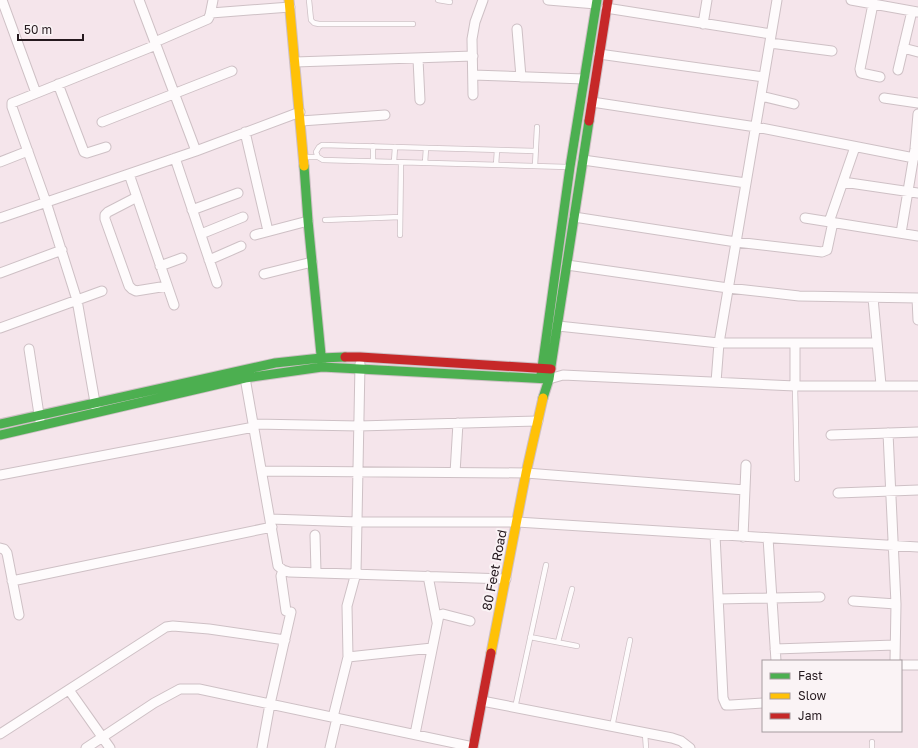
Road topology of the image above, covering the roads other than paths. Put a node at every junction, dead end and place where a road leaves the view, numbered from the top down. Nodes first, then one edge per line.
1 (2, 0) edge
2 (139, 0) edge
3 (213, 0) edge
4 (309, 0) edge
5 (438, 0) edge
6 (483, 0) edge
7 (548, 0) edge
8 (707, 0) edge
9 (777, 0) edge
10 (851, 0) edge
11 (450, 2) dead end
12 (597, 2) edge
13 (290, 4) edge
14 (607, 4) edge
15 (873, 4) junction
16 (910, 8) edge
17 (211, 13) junction
18 (3, 14) edge
19 (413, 24) dead end
20 (703, 24) junction
21 (517, 29) dead end
22 (771, 39) junction
23 (155, 44) junction
24 (903, 48) junction
25 (832, 51) dead end
26 (918, 52) edge
27 (599, 54) junction
28 (473, 56) junction
29 (418, 59) junction
30 (296, 62) junction
31 (898, 70) dead end
32 (232, 71) dead end
33 (473, 75) junction
34 (521, 76) junction
35 (764, 77) junction
36 (880, 77) dead end
37 (584, 79) junction
38 (58, 84) junction
39 (36, 93) junction
40 (174, 94) junction
41 (473, 95) dead end
42 (761, 96) junction
43 (884, 98) dead end
44 (420, 100) dead end
45 (592, 102) junction
46 (918, 103) edge
47 (794, 104) dead end
48 (918, 114) edge
49 (385, 115) dead end
50 (300, 116) junction
51 (102, 122) dead end
52 (537, 126) dead end
53 (756, 127) junction
54 (245, 132) junction
55 (373, 146) junction
56 (106, 147) dead end
57 (396, 147) junction
58 (855, 147) junction
59 (426, 148) junction
60 (917, 149) edge
61 (497, 150) junction
62 (28, 151) junction
63 (536, 151) junction
64 (196, 152) junction
65 (304, 157) junction
66 (318, 157) junction
67 (175, 158) junction
68 (914, 158) junction
69 (583, 160) junction
70 (373, 161) junction
71 (0, 162) edge
72 (394, 162) junction
73 (401, 162) junction
74 (425, 163) junction
75 (496, 165) junction
76 (535, 166) junction
77 (570, 167) junction
78 (129, 174) junction
79 (843, 182) junction
80 (746, 183) junction
81 (908, 192) junction
82 (238, 193) dead end
83 (918, 193) edge
84 (137, 197) junction
85 (46, 202) junction
86 (192, 210) junction
87 (243, 217) dead end
88 (400, 217) junction
89 (574, 217) junction
90 (0, 218) edge
91 (805, 218) dead end
92 (325, 220) dead end
93 (308, 221) junction
94 (831, 222) junction
95 (268, 231) junction
96 (901, 233) junction
97 (200, 234) junction
98 (255, 234) dead end
99 (400, 235) dead end
100 (918, 236) edge
101 (736, 242) junction
102 (241, 246) dead end
103 (62, 250) junction
104 (182, 258) dead end
105 (209, 260) junction
106 (312, 262) junction
107 (567, 265) junction
108 (160, 266) junction
109 (0, 274) edge
110 (264, 274) dead end
111 (217, 283) dead end
112 (167, 286) junction
113 (728, 288) junction
114 (102, 291) dead end
115 (873, 298) junction
116 (917, 298) edge
117 (77, 300) junction
118 (174, 305) dead end
119 (918, 320) edge
120 (558, 326) junction
121 (0, 328) edge
122 (719, 343) junction
123 (795, 343) junction
124 (877, 343) junction
125 (28, 349) dead end
126 (360, 357) junction
127 (322, 362) junction
128 (360, 368) junction
129 (546, 369) junction
130 (244, 374) junction
131 (563, 375) junction
132 (545, 379) junction
133 (716, 382) junction
134 (881, 385) junction
135 (795, 386) junction
136 (918, 386) edge
137 (95, 403) junction
138 (97, 413) junction
139 (39, 415) junction
140 (538, 422) junction
141 (458, 423) junction
142 (0, 424) edge
143 (41, 425) junction
144 (254, 426) junction
145 (359, 426) junction
146 (918, 432) edge
147 (888, 433) junction
148 (0, 435) edge
149 (831, 435) dead end
150 (746, 465) dead end
151 (262, 471) junction
152 (358, 473) junction
153 (455, 473) junction
154 (526, 473) junction
155 (0, 475) edge
156 (797, 479) dead end
157 (745, 490) junction
158 (918, 490) edge
159 (891, 492) junction
160 (838, 493) dead end
161 (357, 522) junction
162 (517, 522) junction
163 (271, 523) junction
164 (316, 535) dead end
165 (714, 535) junction
166 (743, 537) junction
167 (768, 538) junction
168 (894, 546) junction
169 (918, 547) edge
170 (0, 548) edge
171 (546, 565) dead end
172 (283, 570) junction
173 (316, 572) junction
174 (356, 573) junction
175 (428, 576) junction
176 (506, 579) junction
177 (12, 581) junction
178 (572, 589) dead end
179 (820, 597) dead end
180 (772, 598) junction
181 (718, 599) junction
182 (853, 601) dead end
183 (896, 604) junction
184 (19, 615) dead end
185 (470, 621) dead end
186 (437, 623) junction
187 (530, 637) junction
188 (285, 640) junction
189 (630, 640) dead end
190 (558, 642) junction
191 (577, 646) dead end
192 (895, 646) junction
193 (432, 648) junction
194 (775, 649) junction
195 (348, 657) junction
196 (776, 660) edge
197 (895, 660) edge
198 (902, 665) edge
199 (918, 665) edge
200 (69, 690) junction
201 (482, 701) junction
202 (762, 703) edge
203 (270, 704) junction
204 (515, 708) junction
205 (335, 717) junction
206 (612, 727) junction
207 (645, 733) junction
208 (0, 734) edge
209 (415, 734) junction
210 (103, 737) junction
211 (872, 742) dead end
212 (473, 747) edge
213 (86, 748) edge
214 (110, 748) edge
215 (262, 748) edge
216 (330, 748) edge
217 (646, 748) edge
218 (690, 748) edge
219 (872, 748) edge

1 - 18 street
2 - 23 street
3 - 17 street
4 - 19 lane
5 - 11 lane
6 - 28 street
7 - 12 street
8 - 20 street
9 - 22 street
10 - 15 street
12 - 37 street
13 - 17 street
13 - 30 street
14 - 20 street
14 - 27 street
15 - 16 street
15 - 36 street
16 - 24 street
17 - 23 street
18 - 39 street
20 - 22 street
21 - 34 street
22 - 25 street
22 - 35 street
23 - 38 street
23 - 40 street
24 - 26 street
24 - 31 street
27 - 35 street
27 - 45 street
28 - 29 street
28 - 33 street
29 - 30 street
29 - 44 street
30 - 50 street
32 - 40 street
33 - 34 street
33 - 41 street
34 - 37 street
35 - 42 street
37 - 77 street
38 - 39 street
38 - 56 street
39 - 62 street
40 - 51 street
40 - 64 street
42 - 47 street
42 - 53 street
43 - 46 street
45 - 53 street
45 - 69 street
48 - 60 street
49 - 50 street
50 - 54 street
50 - 65 street
52 - 63 lane
53 - 58 street
53 - 80 street
54 - 64 street
54 - 95 street
55 - 57 lane
55 - 66 lane
55 - 70 lane
57 - 59 lane
57 - 72 lane
58 - 68 street
58 - 79 street
59 - 61 lane
59 - 74 lane
60 - 68 street
61 - 63 lane
61 - 75 lane
62 - 71 street
62 - 85 street
63 - 76 lane
64 - 67 street
65 - 66 lane
65 - 93 street
66 - 70 lane
67 - 78 street
67 - 86 street
68 - 81 street
69 - 80 street
69 - 89 street
70 - 72 lane
72 - 73 lane
73 - 74 lane
73 - 88 lane
74 - 75 lane
75 - 76 lane
76 - 77 lane
77 - 129 street
78 - 84 street
78 - 85 street
79 - 81 street
79 - 94 street
80 - 101 street
81 - 83 street
81 - 96 street
82 - 86 street
84 - 108 street
84 - 112 street
85 - 90 street
85 - 103 street
86 - 97 street
87 - 97 street
88 - 92 lane
88 - 99 lane
89 - 101 street
89 - 107 street
91 - 94 street
93 - 95 street
93 - 106 street
94 - 96 street
94 - 101 street
95 - 98 street
96 - 100 street
97 - 105 street
101 - 113 street
102 - 105 street
103 - 109 street
103 - 117 street
104 - 108 street
105 - 111 street
106 - 110 street
106 - 127 street
107 - 113 street
107 - 120 street
108 - 112 street
112 - 118 street
113 - 115 street
113 - 122 street
114 - 117 street
115 - 116 street
115 - 124 street
116 - 119 street
117 - 121 street
117 - 137 street
120 - 122 street
120 - 129 street
122 - 123 street
122 - 133 street
123 - 124 street
123 - 135 street
124 - 134 street
125 - 139 street
126 - 127 street
126 - 128 street
126 - 129 street
127 - 128 street
127 - 130 street
128 - 132 street
128 - 145 street
129 - 131 street
129 - 132 street, 80 Feet Road
130 - 137 street
130 - 138 street
130 - 144 street
131 - 132 street
131 - 133 street
132 - 140 street, 80 Feet Road
133 - 135 street
134 - 135 street
134 - 136 street
135 - 156 lane
137 - 138 street
137 - 139 street
138 - 143 street
139 - 142 street
139 - 143 street
140 - 141 street
140 - 154 street, 80 Feet Road
141 - 145 street
141 - 153 street
143 - 148 street
144 - 145 street
144 - 151 street
144 - 155 street
145 - 152 street
146 - 147 street
147 - 149 street
147 - 159 street
150 - 157 street
151 - 152 street
151 - 163 street
152 - 153 street
152 - 161 street
153 - 154 street
154 - 157 street
154 - 162 street, 80 Feet Road
157 - 166 street
158 - 159 street
159 - 160 street
159 - 168 street
161 - 162 street
161 - 163 street
161 - 174 street
162 - 165 street
162 - 176 street, 80 Feet Road
163 - 172 street
163 - 177 street
164 - 173 street
165 - 166 street
165 - 181 street
166 - 167 street
167 - 168 street
167 - 180 street
168 - 169 street
168 - 183 street
170 - 177 street
171 - 187 lane
172 - 173 street
172 - 188 street
173 - 174 street
174 - 175 street
174 - 195 street
175 - 176 street
175 - 186 street
176 - 201 street, 80 Feet Road
177 - 184 street
178 - 190 lane
179 - 180 street
180 - 181 street
180 - 194 street
181 - 202 street
182 - 183 street
183 - 192 street
185 - 186 street
186 - 193 street
187 - 190 lane
187 - 204 lane
188 - 200 street
188 - 203 street
189 - 206 lane
190 - 191 lane
192 - 194 street
192 - 197 street
193 - 195 street
193 - 209 street
194 - 196 street
195 - 205 street
198 - 199 street
200 - 208 street
200 - 210 street
201 - 204 street
201 - 212 street, 80 Feet Road
203 - 205 street
203 - 210 street
203 - 215 street
204 - 206 street
205 - 209 street
205 - 216 street
206 - 207 street
207 - 217 lane
207 - 218 street
209 - 212 street
210 - 213 street
210 - 214 street
211 - 219 lane

